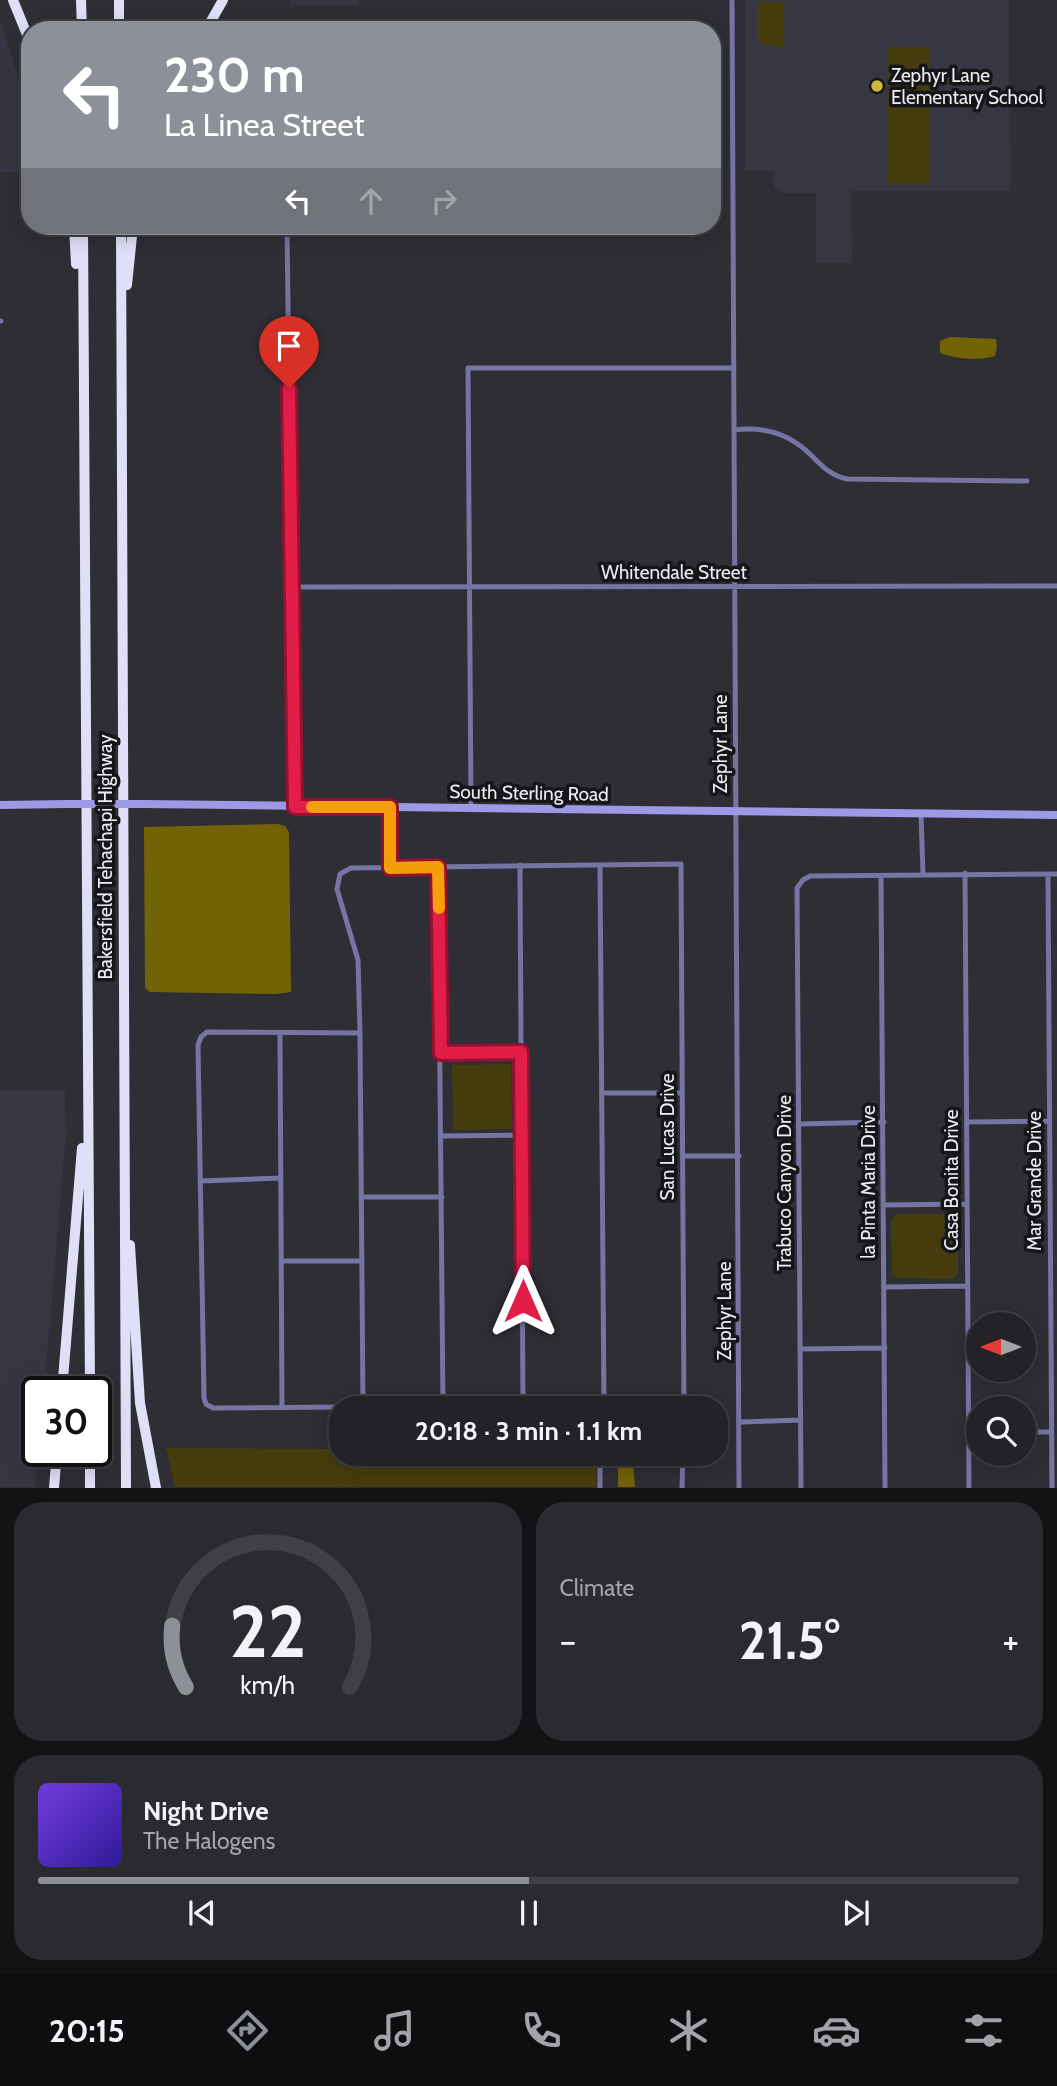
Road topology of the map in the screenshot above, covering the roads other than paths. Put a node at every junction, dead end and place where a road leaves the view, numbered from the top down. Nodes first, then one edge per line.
1 (13, 0) edge
2 (81, 0) edge
3 (119, 0) edge
4 (223, 0) edge
5 (733, 0) edge
6 (22, 21) edge
7 (82, 21) edge
8 (119, 21) edge
9 (211, 21) edge
10 (75, 235) edge
11 (83, 235) edge
12 (121, 235) edge
13 (132, 235) edge
14 (287, 235) edge
15 (122, 340) junction
16 (734, 368) junction
17 (84, 375) junction
18 (734, 430) junction
19 (1027, 481) dead end
20 (1057, 586) edge
21 (291, 587) junction
22 (469, 588) junction
23 (735, 588) junction
24 (0, 805) edge
25 (295, 807) junction
26 (390, 807) junction
27 (471, 807) junction
28 (736, 811) junction
29 (921, 814) junction
30 (1057, 815) edge
31 (520, 865) junction
32 (600, 865) junction
33 (438, 867) junction
34 (390, 868) junction
35 (965, 873) junction
36 (923, 874) junction
37 (1048, 874) junction
38 (1057, 874) edge
39 (881, 877) junction
40 (280, 1032) junction
41 (360, 1033) junction
42 (521, 1052) junction
43 (441, 1053) junction
44 (1049, 1059) junction
45 (1057, 1059) edge
46 (602, 1093) junction
47 (682, 1093) junction
48 (1050, 1121) junction
49 (884, 1122) junction
50 (967, 1122) junction
51 (799, 1124) junction
52 (88, 1128) junction
53 (522, 1135) junction
54 (441, 1136) junction
55 (683, 1156) junction
56 (739, 1156) junction
57 (281, 1178) junction
58 (200, 1181) junction
59 (361, 1197) junction
60 (442, 1197) junction
61 (967, 1204) junction
62 (884, 1205) junction
63 (125, 1218) junction
64 (282, 1261) junction
65 (362, 1261) junction
66 (968, 1286) junction
67 (885, 1287) junction
68 (885, 1348) junction
69 (800, 1349) junction
70 (1054, 1352) edge
71 (63, 1376) edge
72 (90, 1376) edge
73 (363, 1396) edge
74 (443, 1396) edge
75 (523, 1396) edge
76 (604, 1396) edge
77 (684, 1396) edge
78 (968, 1396) edge
79 (329, 1407) edge
80 (282, 1408) junction
81 (801, 1420) junction
82 (741, 1422) junction
83 (1036, 1432) edge
84 (1051, 1432) junction
85 (600, 1466) edge
86 (683, 1466) edge
87 (969, 1466) edge
88 (56, 1467) edge
89 (90, 1467) edge
90 (54, 1488) edge
91 (90, 1488) edge
92 (126, 1488) edge
93 (156, 1488) edge
94 (600, 1488) edge
95 (682, 1488) edge
96 (739, 1488) edge
97 (801, 1488) edge
98 (885, 1488) edge
99 (969, 1488) edge
100 (1052, 1488) edge

1 - 6 highway
2 - 7 highway
3 - 8 highway
4 - 9 highway
5 - 16 street, Zephyr Lane
10 - 17 highway
11 - 17 highway, Bakersfield Tehachapi Highway
12 - 15 highway, Bakersfield Tehachapi Highway
13 - 15 highway
14 - 21 street
15 - 63 highway, Bakersfield Tehachapi Highway
16 - 18 street, Zephyr Lane
16 - 22 street
17 - 52 highway, Bakersfield Tehachapi Highway
18 - 19 street
18 - 23 street, Zephyr Lane
20 - 23 street, Whitendale Street
21 - 22 street, Whitendale Street
21 - 25 street
22 - 23 street, Whitendale Street
22 - 27 street
23 - 28 street, Zephyr Lane
24 - 25 street, South Sterling Road, bridge
25 - 26 street, South Sterling Road
26 - 27 street, South Sterling Road
26 - 34 street
27 - 28 street, South Sterling Road
28 - 29 street, South Sterling Road
28 - 56 street, Zephyr Lane
29 - 30 street, South Sterling Road
29 - 36 street
31 - 32 street
31 - 33 street
31 - 42 street
32 - 46 street
32 - 47 street, San Lucas Drive
33 - 34 street
33 - 43 street
34 - 41 street
35 - 36 street
35 - 37 street
35 - 50 street, Casa Bonita Drive
36 - 39 street
37 - 38 street
37 - 44 street, Mar Grande Drive
39 - 49 street, la Pinta Maria Drive
39 - 51 street, Trabuco Canyon Drive
40 - 41 street
40 - 57 street
40 - 58 street
41 - 59 street
42 - 43 street
42 - 53 street
43 - 54 street
44 - 45 street
44 - 48 street, Mar Grande Drive
46 - 47 street
46 - 76 street
47 - 55 street, San Lucas Drive
48 - 50 street
48 - 70 street, Mar Grande Drive
49 - 51 street
49 - 62 street, la Pinta Maria Drive
50 - 61 street, Casa Bonita Drive
51 - 69 street, Trabuco Canyon Drive
52 - 71 highway
52 - 72 highway, Bakersfield Tehachapi Highway
53 - 54 street
53 - 75 street
54 - 60 street
55 - 56 street
55 - 77 street, San Lucas Drive
56 - 82 street, Zephyr Lane
57 - 58 street
57 - 64 street
58 - 80 street
59 - 60 street
59 - 65 street
60 - 74 street
61 - 62 street
61 - 66 street, Casa Bonita Drive
62 - 67 street, la Pinta Maria Drive
63 - 92 highway, Bakersfield Tehachapi Highway
63 - 93 highway
64 - 65 street
64 - 80 street
65 - 73 street
66 - 67 street
66 - 78 street, Casa Bonita Drive
67 - 68 street, la Pinta Maria Drive
68 - 69 street
68 - 98 street, la Pinta Maria Drive
69 - 81 street, Trabuco Canyon Drive
70 - 84 street, Mar Grande Drive
79 - 80 street
81 - 82 street
81 - 97 street, Trabuco Canyon Drive
82 - 96 street, Zephyr Lane
83 - 84 street
84 - 100 street, Mar Grande Drive
85 - 94 street
86 - 95 street
87 - 99 street, Casa Bonita Drive
88 - 90 highway
89 - 91 highway

